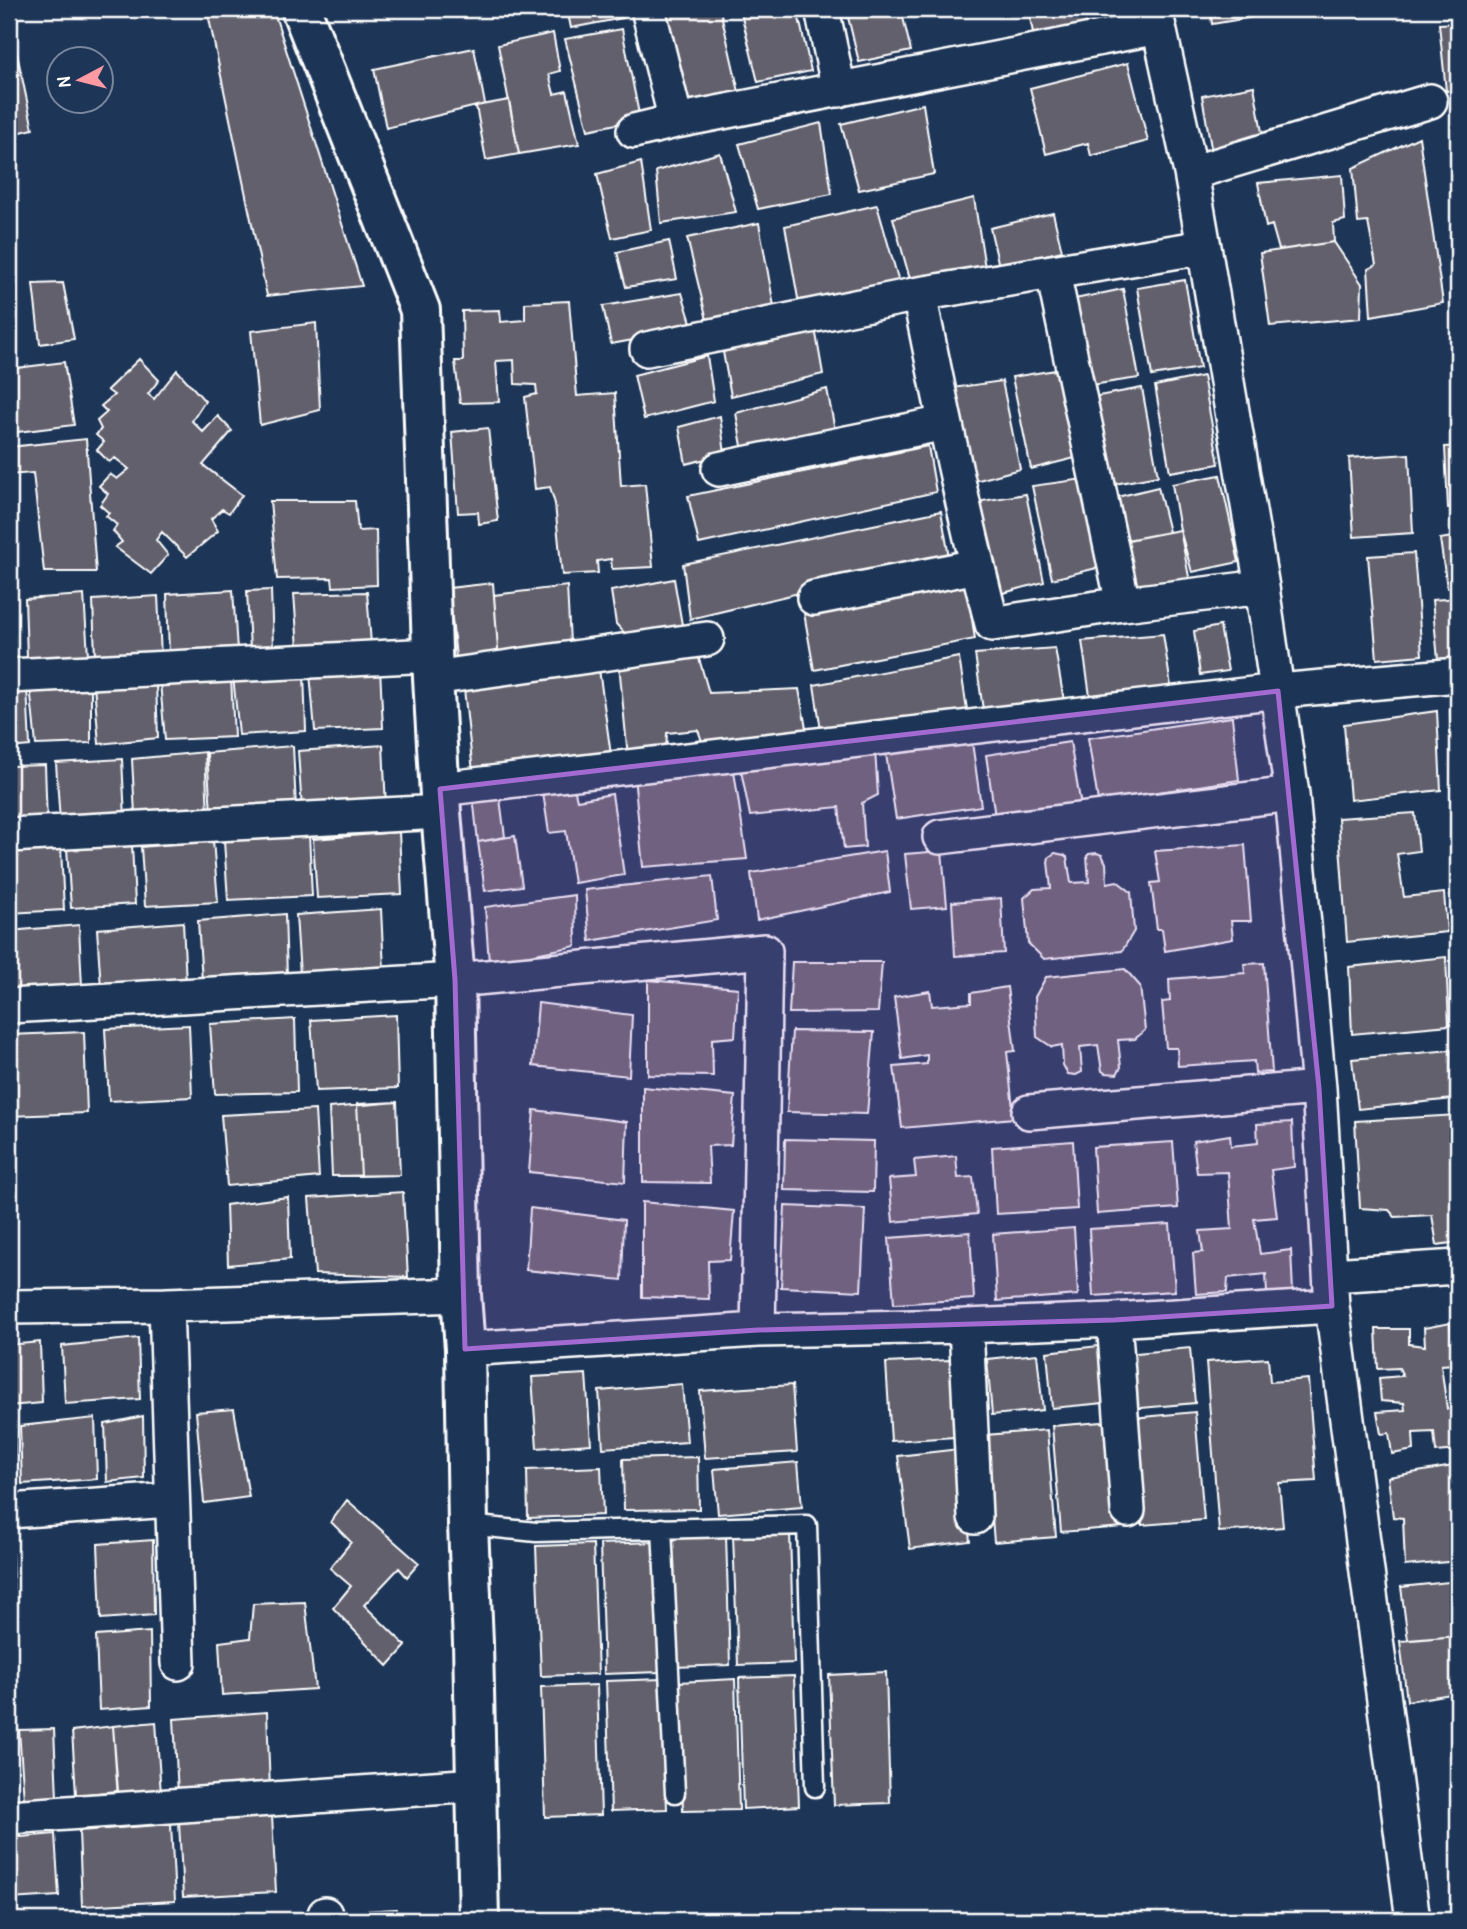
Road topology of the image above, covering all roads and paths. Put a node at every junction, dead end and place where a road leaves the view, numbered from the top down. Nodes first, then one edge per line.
1 (301, 9) edge
2 (648, 9) edge
3 (822, 9) edge
4 (1156, 18) edge
5 (839, 90) junction
6 (1430, 101) dead end
7 (676, 121) junction
8 (634, 131) dead end
9 (1191, 173) junction
10 (1204, 247) junction
11 (1054, 272) junction
12 (919, 295) junction
13 (647, 349) dead end
14 (945, 423) junction
15 (719, 469) dead end
16 (977, 566) junction
17 (1262, 587) junction
18 (814, 598) dead end
19 (1123, 604) junction
20 (707, 639) dead end
21 (433, 667) junction
22 (1458, 675) edge
23 (9, 676) edge
24 (1278, 691) junction
25 (1292, 794) junction
26 (441, 800) junction
27 (9, 835) edge
28 (940, 837) dead end
29 (454, 980) junction
30 (9, 1006) edge
31 (1319, 1088) junction
32 (1029, 1112) dead end
33 (1458, 1267) edge
34 (1331, 1291) junction
35 (461, 1295) junction
36 (166, 1305) junction
37 (9, 1307) edge
38 (1114, 1320) junction
39 (966, 1326) junction
40 (758, 1330) junction
41 (465, 1349) junction
42 (171, 1500) junction
43 (1128, 1510) dead end
44 (9, 1511) edge
45 (975, 1517) dead end
46 (468, 1525) junction
47 (662, 1528) junction
48 (178, 1663) dead end
49 (477, 1785) junction
50 (815, 1787) dead end
51 (675, 1793) dead end
52 (9, 1817) edge
53 (480, 1920) edge
54 (1413, 1920) edge

1 - 21 street
2 - 7 street
3 - 5 street
4 - 5 street
4 - 9 street
5 - 7 street
6 - 9 street
7 - 8 street
9 - 10 street
10 - 11 street
10 - 17 street
11 - 12 street
11 - 19 street
12 - 13 street
12 - 14 street
14 - 15 street
14 - 16 street
16 - 18 street
16 - 19 street
17 - 19 street
17 - 24 street
20 - 21 street
21 - 23 street
21 - 26 street
22 - 24 street
24 - 25 street
24 - 26 street
25 - 28 street
25 - 31 street
26 - 27 street
26 - 29 street
29 - 30 street
29 - 35 street
29 - 40 street
31 - 32 street
31 - 34 street
33 - 34 street
34 - 38 street
34 - 54 street
35 - 36 street
35 - 41 street
36 - 37 street
36 - 42 street
38 - 39 street
38 - 43 street
39 - 40 street
39 - 45 street
40 - 41 street
41 - 46 street
42 - 44 street
42 - 48 street
46 - 47 lane
46 - 49 street
47 - 50 lane
47 - 51 lane
49 - 52 street
49 - 53 street

